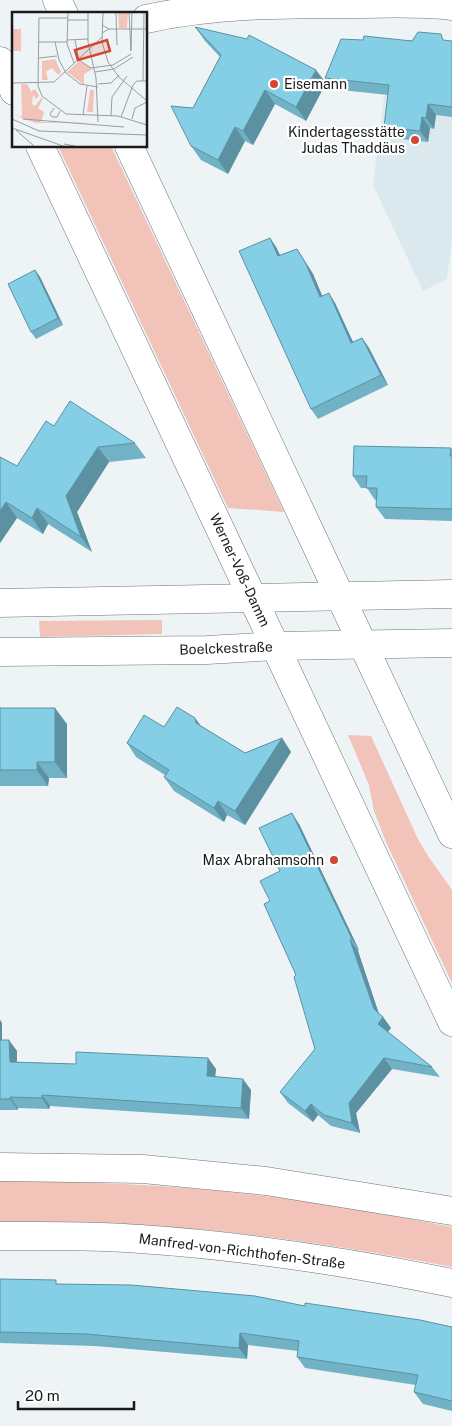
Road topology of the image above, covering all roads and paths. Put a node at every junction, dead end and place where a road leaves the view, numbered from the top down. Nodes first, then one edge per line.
1 (57, 0) edge
2 (452, 6) edge
3 (63, 12) edge
4 (148, 19) edge
5 (0, 62) edge
6 (12, 87) edge
7 (41, 148) edge
8 (130, 148) edge
9 (452, 594) edge
10 (340, 596) junction
11 (253, 599) junction
12 (0, 603) edge
13 (452, 643) edge
14 (364, 644) junction
15 (276, 646) junction
16 (0, 652) edge
17 (452, 834) edge
18 (452, 1022) edge
19 (0, 1167) edge
20 (452, 1211) edge
21 (0, 1236) edge
22 (452, 1282) edge

1 - 3 street
2 - 4 street
5 - 6 street
7 - 11 street, Werner-Voß-Damm
8 - 10 street
9 - 10 street
10 - 11 street
10 - 14 street
11 - 12 street
11 - 15 street, Werner-Voß-Damm
13 - 14 street, Boelckestraße
14 - 15 street, Boelckestraße
14 - 17 street
15 - 16 street, Boelckestraße
15 - 18 street, Werner-Voß-Damm
19 - 20 street
21 - 22 street, Manfred-von-Richthofen-Straße

